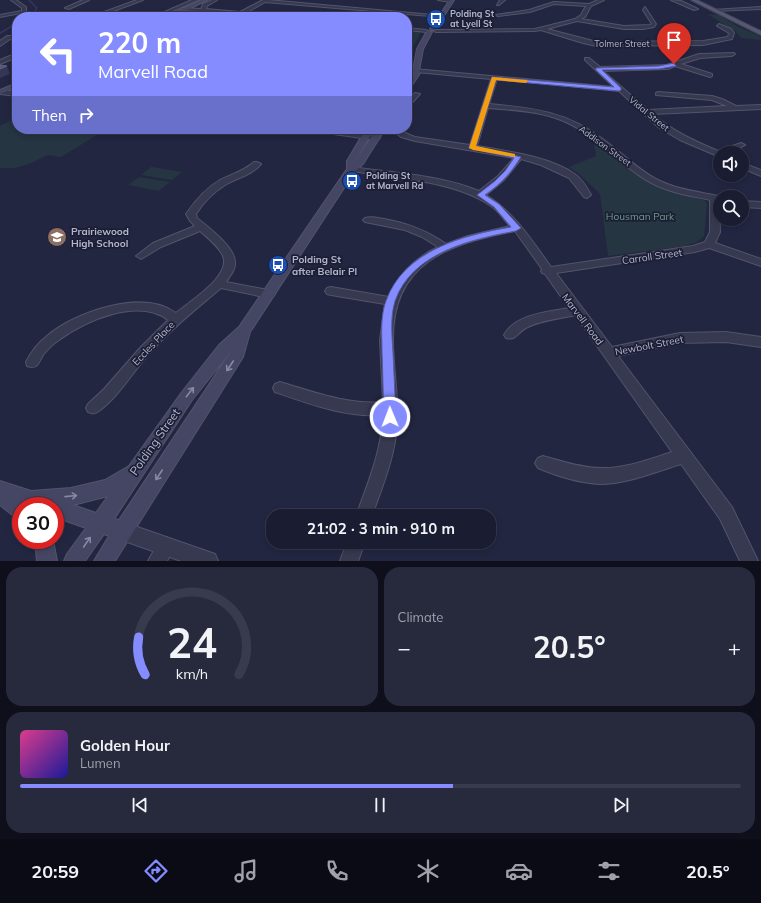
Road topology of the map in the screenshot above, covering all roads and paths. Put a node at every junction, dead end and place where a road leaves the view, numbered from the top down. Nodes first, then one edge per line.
1 (13, 0) edge
2 (87, 0) edge
3 (141, 0) edge
4 (196, 0) edge
5 (205, 0) edge
6 (215, 0) edge
7 (265, 0) edge
8 (440, 0) edge
9 (451, 0) edge
10 (504, 0) edge
11 (602, 0) edge
12 (673, 0) edge
13 (693, 0) edge
14 (702, 0) edge
15 (498, 4) dead end
16 (589, 5) junction
17 (67, 8) dead end
18 (645, 8) dead end
19 (761, 8) edge
20 (185, 9) junction
21 (696, 9) dead end
22 (203, 10) junction
23 (714, 10) junction
24 (723, 10) junction
25 (24, 12) edge
26 (109, 12) edge
27 (167, 12) edge
28 (179, 12) edge
29 (196, 12) edge
30 (222, 12) edge
31 (244, 12) edge
32 (398, 12) edge
33 (412, 13) edge
34 (12, 14) edge
35 (498, 15) dead end
36 (0, 16) edge
37 (442, 16) junction
38 (577, 20) junction
39 (719, 25) dead end
40 (761, 27) edge
41 (412, 29) edge
42 (543, 29) junction
43 (431, 31) junction
44 (761, 33) edge
45 (12, 37) edge
46 (0, 44) edge
47 (732, 54) dead end
48 (12, 57) edge
49 (587, 59) dead end
50 (0, 62) edge
51 (11, 64) dead end
52 (674, 64) junction
53 (598, 69) junction
54 (416, 70) junction
55 (412, 72) edge
56 (710, 75) dead end
57 (494, 78) junction
58 (412, 81) edge
59 (12, 87) edge
60 (8, 89) junction
61 (12, 89) edge
62 (619, 89) junction
63 (0, 92) edge
64 (12, 93) edge
65 (417, 94) dead end
66 (658, 94) dead end
67 (412, 100) edge
68 (486, 106) junction
69 (761, 107) edge
70 (735, 108) junction
71 (646, 112) junction
72 (367, 134) edge
73 (378, 134) edge
74 (402, 134) edge
75 (473, 148) junction
76 (713, 151) edge
77 (518, 157) junction
78 (258, 164) dead end
79 (749, 168) edge
80 (352, 169) junction
81 (761, 173) edge
82 (480, 195) junction
83 (587, 195) dead end
84 (713, 198) edge
85 (749, 204) edge
86 (761, 205) edge
87 (368, 220) dead end
88 (715, 226) edge
89 (202, 227) junction
90 (516, 228) junction
91 (710, 244) junction
92 (444, 247) junction
93 (141, 256) dead end
94 (761, 263) edge
95 (546, 271) junction
96 (219, 284) junction
97 (331, 290) dead end
98 (269, 294) junction
99 (390, 301) junction
100 (576, 311) junction
101 (176, 319) junction
102 (244, 330) junction
103 (510, 335) dead end
104 (761, 342) edge
105 (608, 353) junction
106 (32, 362) dead end
107 (280, 388) dead end
108 (93, 408) dead end
109 (390, 408) junction
110 (684, 456) junction
111 (543, 463) dead end
112 (136, 470) junction
113 (0, 490) edge
114 (0, 493) edge
115 (12, 497) edge
116 (64, 498) edge
117 (12, 499) edge
118 (366, 509) edge
119 (64, 511) edge
120 (100, 523) junction
121 (123, 531) junction
122 (46, 549) edge
123 (353, 549) edge
124 (161, 554) edge
125 (48, 561) edge
126 (74, 561) edge
127 (104, 561) edge
128 (208, 561) edge
129 (349, 561) edge
130 (749, 561) edge

1 - 25 street
2 - 17 street
3 - 26 street
4 - 27 street
5 - 20 main road
6 - 22 street
7 - 31 street
7 - 32 street
8 - 9 street
9 - 37 main road
10 - 15 street
11 - 16 street
12 - 21 street
13 - 23 main road
14 - 24 main road
16 - 35 street
16 - 38 street
18 - 38 street
19 - 24 street
20 - 22 street
20 - 28 main road
22 - 29 street
22 - 30 street
23 - 24 street
23 - 44 main road
24 - 40 main road
33 - 37 street
34 - 36 street
37 - 43 main road
38 - 42 street
39 - 42 street, Tolmer Street
41 - 43 street
42 - 43 street
43 - 54 main road
45 - 46 street
47 - 52 street
48 - 50 street
49 - 53 street, Vidal Street
50 - 51 street
52 - 53 street
52 - 56 street
53 - 62 street, Vidal Street
54 - 55 main road
54 - 57 street
54 - 58 main road
57 - 62 street
57 - 68 street
59 - 60 main road
60 - 61 street
60 - 63 main road
62 - 71 street, Vidal Street
63 - 64 street
65 - 67 street
66 - 70 street
68 - 75 street
68 - 84 street, Addison Street
69 - 70 street
70 - 71 street
71 - 76 street, Vidal Street
72 - 80 main road, Polding Street
73 - 80 main road, Polding Street
74 - 75 street
75 - 77 street
77 - 82 street
77 - 83 street
78 - 89 street
79 - 81 street
80 - 82 street, Marvell Road
80 - 98 main road, Polding Street
82 - 90 street, Marvell Road
85 - 86 street
87 - 92 street
88 - 91 street
89 - 93 street
89 - 96 street
90 - 92 street
90 - 95 street, Marvell Road
91 - 94 street
91 - 95 street, Carroll Street
92 - 99 street
95 - 100 street, Marvell Road
96 - 98 street
96 - 101 street, Eccles Place
97 - 99 street
98 - 102 main road, Polding Street
99 - 109 street
100 - 103 street
100 - 105 street, Marvell Road
101 - 106 street
101 - 108 street, Eccles Place
112 -> 102 main road, Polding Street
102 -> 121 main road, Polding Street
104 - 105 street, Newbolt Street
105 - 110 street, Marvell Road
107 - 109 street
109 - 118 street
110 - 111 street
110 - 130 street, Marvell Road
116 -> 112 main road
112 - 120 main road, Polding Street
113 - 115 main road
114 - 117 main road
119 - 120 main road
120 - 121 main road
126 -> 120 main road, Polding Street
121 - 124 street
121 - 127 main road, Polding Street
122 - 125 main road
123 - 129 street
124 - 128 street

